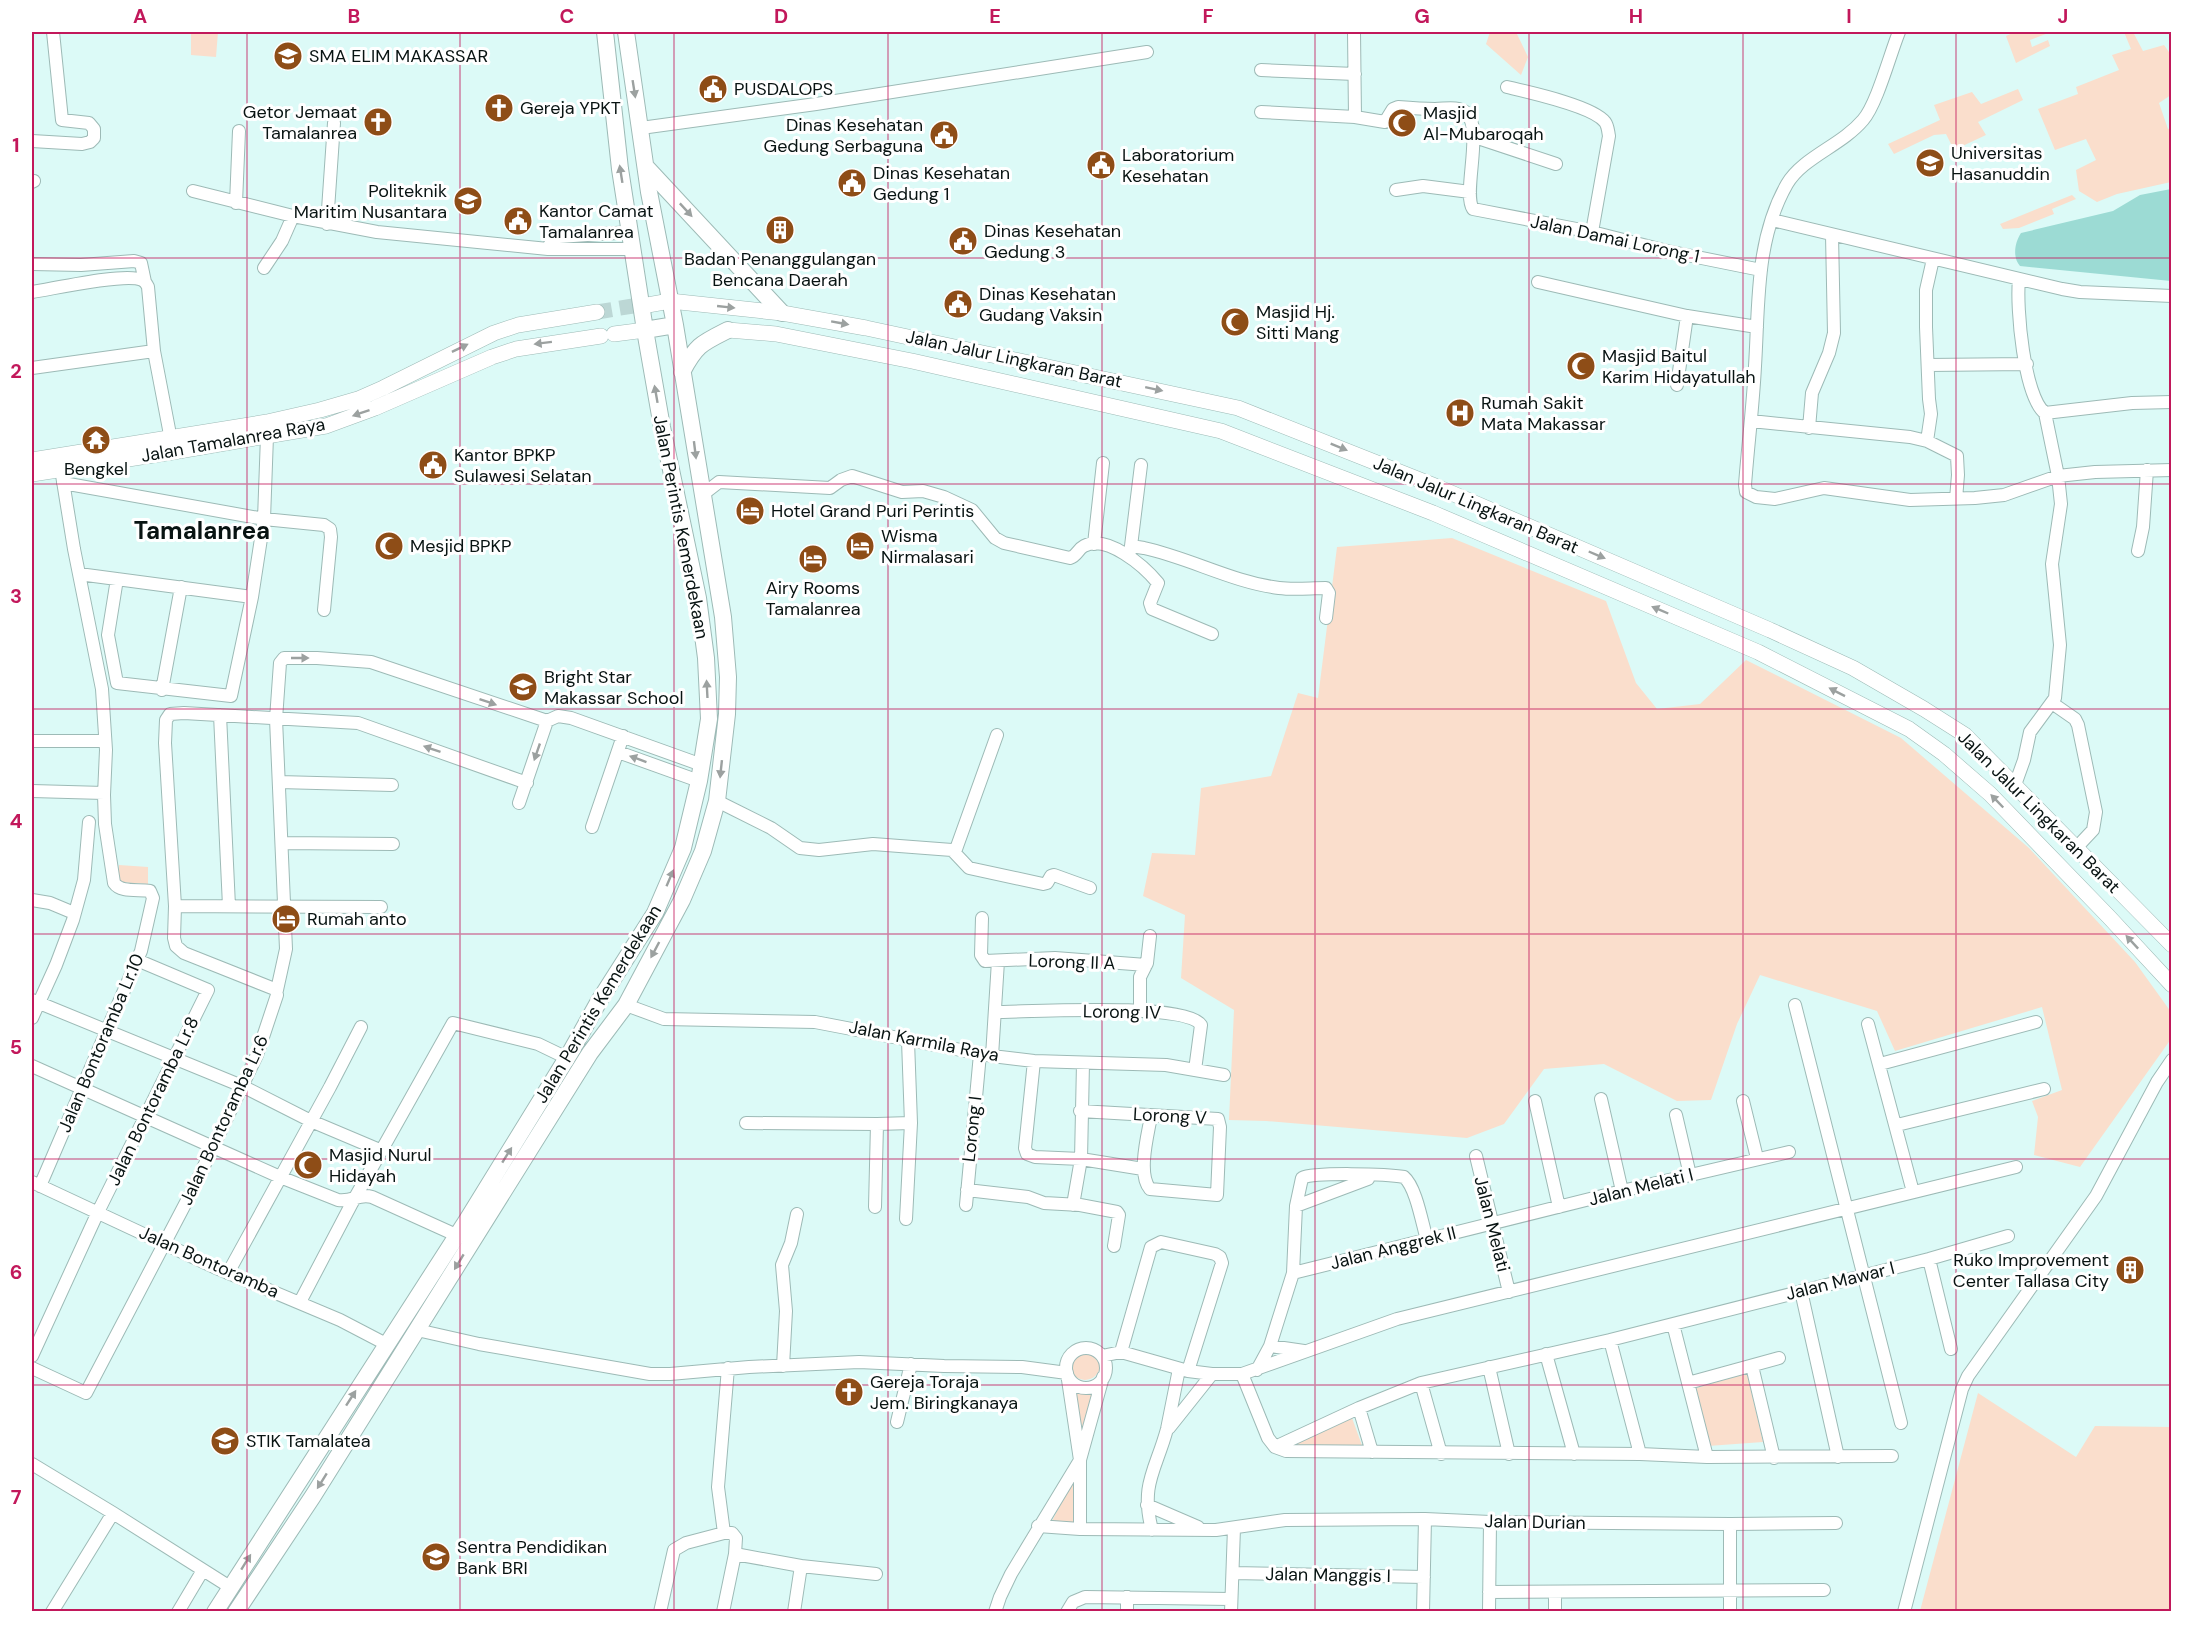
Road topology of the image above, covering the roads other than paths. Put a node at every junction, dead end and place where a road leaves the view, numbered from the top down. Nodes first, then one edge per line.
1 (53, 32) edge
2 (605, 32) edge
3 (626, 32) edge
4 (1354, 32) edge
5 (1899, 32) edge
6 (1148, 52) dead end
7 (1261, 70) dead end
8 (1355, 74) junction
9 (1507, 87) dead end
10 (1261, 112) dead end
11 (1355, 117) junction
12 (334, 123) dead end
13 (641, 128) junction
14 (239, 131) dead end
15 (1472, 136) junction
16 (32, 141) edge
17 (1556, 164) dead end
18 (646, 167) junction
19 (1396, 190) dead end
20 (193, 191) dead end
21 (1470, 192) junction
22 (236, 202) junction
23 (293, 216) junction
24 (327, 224) junction
25 (1769, 228) junction
26 (1592, 232) junction
27 (1832, 235) junction
28 (632, 240) junction
29 (1933, 259) junction
30 (32, 264) edge
31 (264, 268) dead end
32 (1761, 270) junction
33 (2019, 280) junction
34 (145, 282) junction
35 (1538, 282) dead end
36 (32, 292) edge
37 (669, 293) junction
38 (2172, 296) edge
39 (641, 299) junction
40 (597, 312) tunnel mouth
41 (782, 313) junction
42 (1687, 316) junction
43 (675, 325) junction
44 (1757, 327) junction
45 (645, 330) junction
46 (728, 330) joint
47 (154, 351) junction
48 (2027, 364) junction
49 (1928, 365) junction
50 (32, 368) edge
51 (682, 372) junction
52 (1677, 385) dead end
53 (2172, 402) edge
54 (320, 410) junction
55 (2045, 413) junction
56 (1750, 422) junction
57 (326, 426) junction
58 (1809, 428) junction
59 (267, 436) junction
60 (1927, 441) junction
61 (172, 445) junction
62 (32, 460) edge
63 (1103, 463) dead end
64 (1141, 465) dead end
65 (2147, 470) junction
66 (2172, 470) edge
67 (32, 474) edge
68 (62, 476) junction
69 (2058, 476) junction
70 (702, 495) junction
71 (1956, 499) junction
72 (264, 519) junction
73 (1094, 544) junction
74 (1130, 551) junction
75 (2138, 551) dead end
76 (79, 574) junction
77 (117, 579) junction
78 (181, 587) junction
79 (252, 597) junction
80 (324, 610) dead end
81 (1326, 618) dead end
82 (1770, 630) junction
83 (1212, 634) dead end
84 (1758, 652) junction
85 (162, 690) junction
86 (2052, 703) junction
87 (220, 715) junction
88 (276, 719) junction
89 (547, 721) junction
90 (998, 735) dead end
91 (623, 736) junction
92 (32, 741) edge
93 (105, 741) junction
94 (618, 752) junction
95 (700, 773) junction
96 (279, 782) junction
97 (527, 783) junction
98 (2015, 785) junction
99 (392, 786) dead end
100 (32, 791) edge
101 (104, 793) junction
102 (717, 801) junction
103 (519, 803) dead end
104 (89, 822) dead end
105 (592, 827) dead end
106 (282, 843) junction
107 (393, 844) dead end
108 (2077, 847) junction
109 (955, 852) junction
110 (1090, 888) dead end
111 (32, 900) edge
112 (175, 906) junction
113 (229, 906) junction
114 (284, 906) junction
115 (381, 907) dead end
116 (74, 913) junction
117 (982, 918) dead end
118 (1150, 936) dead end
119 (2172, 945) edge
120 (137, 960) junction
121 (998, 961) junction
122 (1146, 965) junction
123 (2172, 985) edge
124 (278, 995) dead end
125 (36, 1001) edge
126 (626, 1005) junction
127 (1795, 1005) dead end
128 (1140, 1011) junction
129 (995, 1012) junction
130 (32, 1018) edge
131 (2036, 1022) dead end
132 (1868, 1024) dead end
133 (361, 1027) dead end
134 (108, 1031) junction
135 (908, 1041) junction
136 (986, 1055) junction
137 (175, 1057) junction
138 (567, 1058) junction
139 (2172, 1060) edge
140 (1034, 1061) junction
141 (1083, 1063) junction
142 (1880, 1064) junction
143 (32, 1066) edge
144 (1195, 1070) junction
145 (1224, 1075) dead end
146 (242, 1086) junction
147 (82, 1089) junction
148 (2044, 1089) dead end
149 (1601, 1099) dead end
150 (1535, 1101) dead end
151 (1743, 1101) dead end
152 (1080, 1111) junction
153 (1676, 1115) dead end
154 (1150, 1116) junction
155 (145, 1118) junction
156 (311, 1121) junction
157 (746, 1123) dead end
158 (911, 1123) junction
159 (876, 1125) junction
160 (1897, 1125) junction
161 (213, 1147) junction
162 (382, 1151) junction
163 (1790, 1152) dead end
164 (1476, 1156) dead end
165 (1757, 1158) junction
166 (1080, 1159) junction
167 (2016, 1167) dead end
168 (1143, 1169) junction
169 (1690, 1175) junction
170 (1375, 1176) junction
171 (280, 1177) junction
172 (36, 1184) edge
173 (967, 1190) junction
174 (1622, 1191) junction
175 (1913, 1192) junction
176 (356, 1198) junction
177 (1073, 1204) junction
178 (966, 1205) dead end
179 (1296, 1206) junction
180 (875, 1207) dead end
181 (1558, 1207) junction
182 (1847, 1207) junction
183 (483, 1209) junction
184 (98, 1212) junction
185 (797, 1214) dead end
186 (906, 1219) dead end
187 (1492, 1223) junction
188 (456, 1235) junction
189 (2008, 1236) dead end
190 (1427, 1240) junction
191 (165, 1243) junction
192 (1114, 1246) dead end
193 (1929, 1259) junction
194 (228, 1273) junction
195 (1293, 1274) junction
196 (1863, 1275) junction
197 (1801, 1291) junction
198 (1509, 1292) junction
199 (300, 1302) junction
200 (1672, 1324) junction
201 (417, 1330) junction
202 (1611, 1340) junction
203 (386, 1344) junction
204 (1270, 1346) junction
205 (1951, 1349) dead end
206 (1305, 1351) junction
207 (1121, 1352) junction
208 (1546, 1354) junction
209 (32, 1356) edge
210 (1102, 1356) junction
211 (1779, 1358) dead end
212 (911, 1364) junction
213 (783, 1366) junction
214 (1752, 1366) junction
215 (1489, 1367) junction
216 (32, 1368) edge
217 (728, 1368) junction
218 (1184, 1370) junction
219 (1257, 1370) junction
220 (1066, 1373) junction
221 (1212, 1374) junction
222 (1242, 1374) junction
223 (1104, 1377) junction
224 (1421, 1383) junction
225 (1688, 1383) junction
226 (1359, 1408) junction
227 (897, 1422) dead end
228 (1901, 1423) dead end
229 (1166, 1431) junction
230 (1275, 1448) junction
231 (1372, 1452) junction
232 (1441, 1454) junction
233 (1509, 1454) junction
234 (1574, 1454) junction
235 (1640, 1454) junction
236 (1892, 1456) dead end
237 (1707, 1457) junction
238 (1838, 1457) junction
239 (1774, 1458) junction
240 (1080, 1460) junction
241 (32, 1464) edge
242 (1147, 1505) junction
243 (113, 1513) junction
244 (1425, 1519) junction
245 (1490, 1522) junction
246 (1836, 1523) dead end
247 (1730, 1524) junction
248 (1038, 1526) junction
249 (1234, 1528) junction
250 (1080, 1529) junction
251 (1152, 1530) junction
252 (1204, 1530) junction
253 (724, 1533) junction
254 (735, 1554) junction
255 (801, 1566) junction
256 (203, 1570) junction
257 (1233, 1573) junction
258 (876, 1574) dead end
259 (1424, 1577) junction
260 (230, 1587) junction
261 (1824, 1590) dead end
262 (1730, 1591) junction
263 (1489, 1592) junction
264 (1555, 1592) junction
265 (1127, 1597) junction
266 (1231, 1605) edge
267 (52, 1611) edge
268 (178, 1611) edge
269 (215, 1611) edge
270 (236, 1611) edge
271 (660, 1611) edge
272 (723, 1611) edge
273 (794, 1611) edge
274 (995, 1611) edge
275 (1067, 1611) edge
276 (1128, 1611) edge
277 (1423, 1611) edge
278 (1489, 1611) edge
279 (1555, 1611) edge
280 (1730, 1611) edge
281 (1904, 1611) edge

1 - 16 street
28 -> 2 highway, Jalan Perintis Kemerdekaan
3 -> 13 highway, Jalan Perintis Kemerdekaan
4 - 8 street
5 - 25 street
6 - 13 street
7 - 8 street
8 - 11 street
9 - 26 street
10 - 11 street
11 - 15 street
12 - 24 street
13 - 18 highway, Jalan Perintis Kemerdekaan
14 - 22 street
15 - 17 street
15 - 21 street
18 - 37 highway, Jalan Perintis Kemerdekaan
18 -> 41 highway
19 - 21 street
20 - 22 street
21 - 26 street, Jalan Damai Lorong 1
22 - 23 street
23 - 24 street
23 - 31 street
24 - 28 street
25 - 27 street
25 - 32 street
26 - 32 street, Jalan Damai Lorong 1
27 - 29 street
27 - 58 street
28 - 39 highway, Jalan Perintis Kemerdekaan
29 - 33 street
29 - 49 street
30 - 34 street
32 - 44 street
33 - 38 street
33 - 48 street
34 - 36 street
34 - 47 street
35 - 42 street
37 - 39 highway
37 -> 41 main road, Jalan Jalur Lingkaran Barat
37 - 43 highway, Jalan Perintis Kemerdekaan
39 - 45 highway, Jalan Perintis Kemerdekaan
54 -> 40 main road, Jalan Tamalanrea Raya
41 -> 82 main road, Jalan Jalur Lingkaran Barat
42 - 44 street
42 - 52 street
43 - 45 highway
43 - 51 highway, Jalan Perintis Kemerdekaan
44 - 56 street
45 -> 57 main road, Jalan Tamalanrea Raya
95 -> 45 highway, Jalan Perintis Kemerdekaan
46 - 51 highway
84 -> 46 main road, Jalan Jalur Lingkaran Barat
47 - 50 street
47 - 61 street
48 - 49 street
48 - 55 street
49 - 60 street
51 -> 70 highway, Jalan Perintis Kemerdekaan
53 - 55 street
54 - 57 main road
54 - 61 main road, Jalan Tamalanrea Raya
55 - 69 street
56 - 58 street
56 - 71 street
57 - 59 main road, Jalan Tamalanrea Raya
58 - 60 street
59 - 61 main road, Jalan Tamalanrea Raya
59 - 72 street
60 - 71 street
61 - 62 main road, Jalan Tamalanrea Raya
61 - 68 main road, Jalan Tamalanrea Raya
63 - 73 street
64 - 74 street
65 - 66 street
65 - 69 street
65 - 75 street
67 - 68 main road, Jalan Tamalanrea Raya
68 - 72 street
68 - 76 street
69 - 71 street
69 - 86 street
70 - 73 street
70 -> 102 highway, Jalan Perintis Kemerdekaan
72 - 79 street
72 - 80 street
73 - 74 street
74 - 81 street
74 - 83 street
76 - 77 street
76 - 93 street
77 - 78 street
77 - 85 street
78 - 79 street
78 - 85 street
79 - 85 street
82 - 84 main road
82 - 98 main road, Jalan Jalur Lingkaran Barat
123 -> 84 main road, Jalan Jalur Lingkaran Barat
86 - 98 street
86 - 108 street
87 - 88 street
87 - 112 street
87 - 113 street
88 -> 89 street
88 - 96 street
97 -> 88 street
89 - 91 street
89 -> 97 street
90 - 109 street
91 - 94 street
91 - 95 street
92 - 93 street
93 - 101 street
95 -> 94 street
94 - 105 street
138 -> 95 highway, Jalan Perintis Kemerdekaan
96 - 99 street
96 - 106 street
97 - 103 street
98 - 108 main road, Jalan Jalur Lingkaran Barat
100 - 101 street
101 - 120 street, Jalan Bontoramba Lr.10
102 - 109 street
102 -> 126 highway, Jalan Perintis Kemerdekaan
104 - 116 street
106 - 107 street
106 - 114 street
108 - 119 main road, Jalan Jalur Lingkaran Barat
109 - 110 street
111 - 116 street
112 - 113 street
112 - 114 street
113 - 114 street
114 - 115 street
116 - 125 street
117 - 121 street
118 - 122 street
120 - 134 street, Jalan Bontoramba Lr.10
120 - 137 street, Jalan Bontoramba Lr.8
121 - 122 street, Lorong II A
121 - 129 street, Lorong I
122 - 128 street
124 - 146 street, Jalan Bontoramba Lr.6
125 - 130 street
125 - 134 street
126 - 135 street, Jalan Karmila Raya
126 - 183 highway, Jalan Perintis Kemerdekaan
127 - 182 street
128 - 129 street, Lorong IV
128 - 144 street, Lorong IV
129 - 136 street, Lorong I
131 - 142 street
132 - 142 street
133 - 156 street
134 - 137 street
134 - 147 street, Jalan Bontoramba Lr.10
135 - 136 street, Jalan Karmila Raya
135 - 158 street
136 - 140 street, Jalan Karmila Raya
136 - 173 street, Lorong I
137 - 146 street
137 - 155 street, Jalan Bontoramba Lr.8
138 - 162 street
183 -> 138 highway, Jalan Perintis Kemerdekaan
139 - 281 street
140 - 141 street, Jalan Karmila Raya
140 - 166 street
141 - 144 street, Jalan Karmila Raya
141 - 152 street
142 - 160 street
143 - 147 street
144 - 145 street, Jalan Karmila Raya
146 - 156 street
146 - 161 street, Jalan Bontoramba Lr.6
147 - 155 street
147 - 172 street, Jalan Bontoramba Lr.10
148 - 160 street
149 - 174 street
150 - 181 street
151 - 165 street
152 - 154 street, Lorong V
152 - 166 street
153 - 169 street
154 - 168 street
154 - 168 street, Lorong V
155 - 161 street
155 - 184 street, Jalan Bontoramba Lr.8
156 - 162 street
156 - 171 street
157 - 159 street
158 - 159 street
158 - 186 street
159 - 180 street
160 - 175 street
161 - 171 street
161 - 191 street, Jalan Bontoramba Lr.6
162 - 176 street
163 - 165 street, Jalan Melati I
164 - 187 street, Jalan Melati
165 - 169 street, Jalan Melati I
166 - 168 street
166 - 177 street
167 - 175 street
169 - 174 street, Jalan Melati I
170 - 179 street
170 - 179 street
170 - 190 street
171 - 176 street
171 - 194 street
172 - 184 street, Jalan Bontoramba
173 - 177 street
173 - 178 street, Lorong I
174 - 181 street, Jalan Melati I
175 - 182 street
176 - 188 street
176 - 199 street
177 - 192 street
179 - 195 street
181 - 187 street, Jalan Melati I
182 - 196 street
182 - 198 street
183 - 188 highway, Jalan Perintis Kemerdekaan
183 -> 201 highway, Jalan Perintis Kemerdekaan
184 - 191 street, Jalan Bontoramba
184 - 209 street, Jalan Bontoramba Lr.8
185 - 213 street
187 - 190 street, Jalan Anggrek II
187 - 198 street, Jalan Melati
188 - 203 highway, Jalan Perintis Kemerdekaan
189 - 193 street, Jalan Mawar I
190 - 195 street, Jalan Anggrek II
191 - 194 street, Jalan Bontoramba
191 - 216 street, Jalan Bontoramba Lr.6
193 - 196 street, Jalan Mawar I
193 - 205 street
194 - 199 street, Jalan Bontoramba
195 - 204 street
196 - 197 street, Jalan Mawar I
196 - 228 street
197 - 200 street, Jalan Mawar I
197 - 238 street
198 - 206 street
199 - 203 street, Jalan Bontoramba
200 - 202 street, Jalan Mawar I
200 - 225 street
201 - 217 street
201 -> 270 highway, Jalan Perintis Kemerdekaan
202 - 208 street, Jalan Mawar I
202 - 235 street
260 -> 203 highway, Jalan Perintis Kemerdekaan
204 - 206 street
204 - 219 street
206 - 219 street
207 - 210 street
207 - 218 street
207 - 218 street
208 - 215 street, Jalan Mawar I
208 - 234 street
210 - 220 street
210 - 223 street
211 - 214 street
212 - 213 street
212 - 220 street
212 - 227 street
213 - 217 street
214 - 225 street
214 - 239 street
215 - 224 street, Jalan Mawar I
215 - 233 street
217 - 253 street
218 - 221 street
218 - 229 street
219 - 222 street
220 - 223 street
220 - 240 street
221 - 222 street
221 - 229 street
222 - 230 street
223 - 240 street
224 - 226 street, Jalan Mawar I
224 - 232 street
225 - 237 street
226 - 230 street, Jalan Mawar I
226 - 231 street
229 - 242 street
230 - 231 street
231 - 232 street
232 - 233 street
233 - 234 street
234 - 235 street
235 - 237 street
236 - 238 street
237 - 239 street
238 - 239 street
240 - 248 street
240 - 250 street
241 - 243 street
242 - 251 street
242 - 252 street
243 - 256 street
243 - 267 street
244 - 245 street, Jalan Durian
244 - 249 street, Jalan Durian
244 - 259 street
245 - 247 street, Jalan Durian
245 - 263 street
246 - 247 street, Jalan Durian
247 - 262 street
248 - 250 street, Jalan Durian
248 - 274 street
249 - 252 street, Jalan Durian
249 - 257 street
250 - 251 street, Jalan Durian
251 - 252 street, Jalan Durian
253 - 254 street
253 - 271 street
254 - 255 street
254 - 272 street
255 - 258 street
255 - 273 street
256 - 260 street
256 - 268 street
257 - 259 street, Jalan Manggis I
257 - 266 street
259 - 277 street
260 - 269 highway, Jalan Perintis Kemerdekaan
261 - 262 street
262 - 264 street
262 - 280 street
263 - 264 street
263 - 278 street
264 - 279 street
265 - 266 street
265 - 275 street
265 - 276 street

